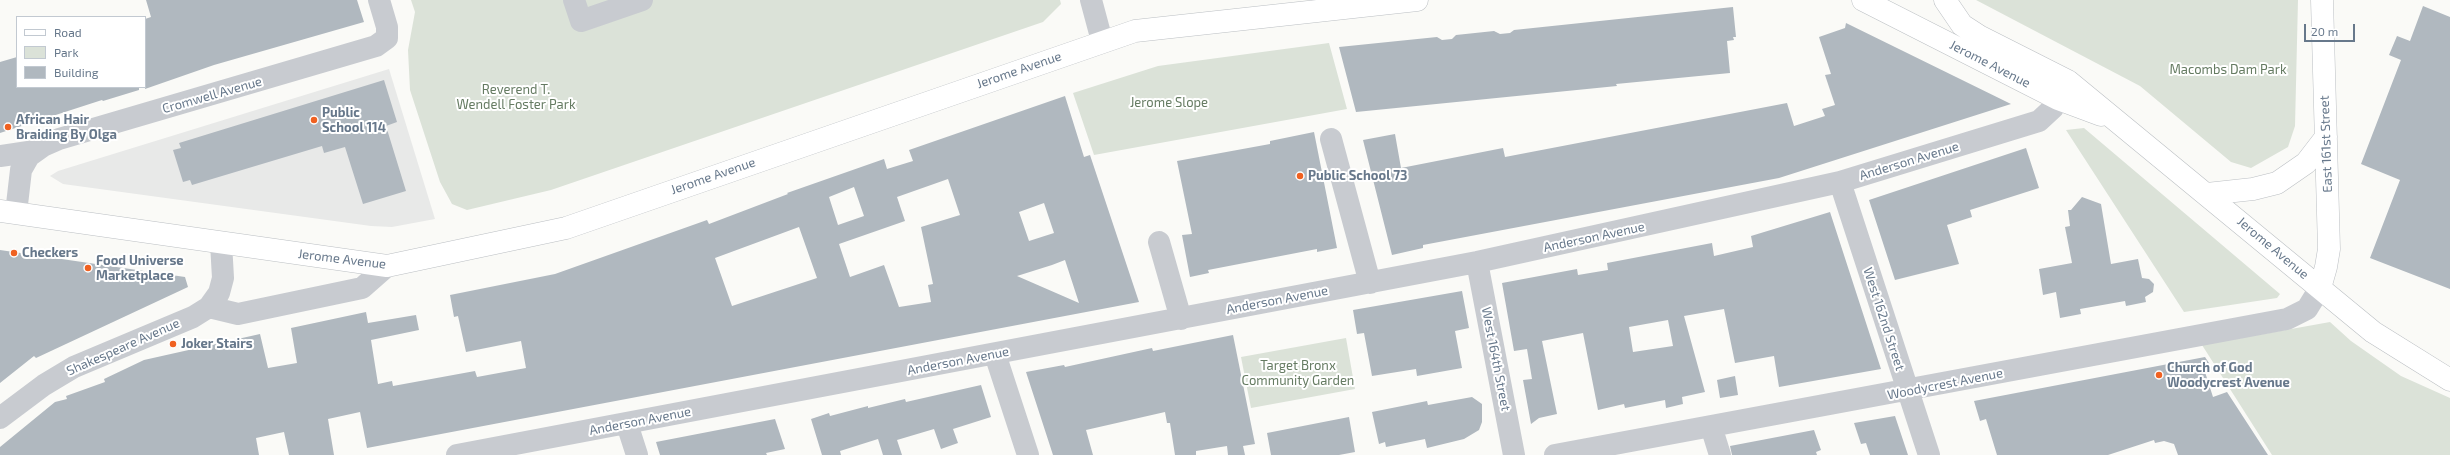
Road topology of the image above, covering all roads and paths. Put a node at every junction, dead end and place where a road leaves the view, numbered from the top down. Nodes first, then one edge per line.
1 (379, 0) edge
2 (574, 0) edge
3 (642, 0) edge
4 (1091, 0) edge
5 (1417, 0) edge
6 (1863, 0) edge
7 (1945, 0) edge
8 (2322, 0) edge
9 (1102, 41) junction
10 (2063, 90) junction
11 (2326, 137) junction
12 (1331, 139) dead end
13 (35, 151) junction
14 (0, 156) edge
15 (1840, 182) junction
16 (2208, 194) junction
17 (8, 212) edge
18 (1159, 242) dead end
19 (221, 243) junction
20 (1477, 262) junction
21 (387, 266) junction
22 (1370, 283) junction
23 (2320, 288) junction
24 (209, 308) junction
25 (1181, 319) junction
26 (995, 354) junction
27 (2440, 369) edge
28 (2450, 380) edge
29 (1908, 391) junction
30 (0, 418) edge
31 (627, 424) junction
32 (1711, 426) junction
33 (457, 455) edge
34 (637, 455) edge
35 (1028, 455) edge
36 (1514, 455) edge
37 (1555, 455) edge
38 (1720, 455) edge
39 (1929, 455) edge

1 - 13 street, Cromwell Avenue
2 - 3 street
4 - 9 street
5 - 9 main road, Jerome Avenue
6 - 10 main road, Jerome Avenue
7 - 10 main road, Jerome Avenue
8 - 11 main road, East 161st Street
9 - 21 main road, Jerome Avenue
10 - 15 street, Anderson Avenue
10 - 16 main road, Jerome Avenue
11 - 16 main road
11 - 23 main road, East 161st Street
12 - 22 street
13 - 14 street, Cromwell Avenue
13 - 17 street, Cromwell Avenue
15 - 20 street, Anderson Avenue
15 - 29 street, West 162nd Street
16 - 23 main road, Jerome Avenue
17 - 19 main road, Jerome Avenue
18 - 25 street
19 - 21 main road, Jerome Avenue
19 - 24 street, Shakespeare Avenue
20 - 22 street, Anderson Avenue
20 - 36 street, West 164th Street
21 - 24 street
22 - 25 street, Anderson Avenue
23 - 27 main road, Jerome Avenue
23 - 29 street, Woodycrest Avenue
24 - 30 street, Shakespeare Avenue
25 - 26 street, Anderson Avenue
26 - 31 street, Anderson Avenue
26 - 35 street
27 - 28 main road, Jerome Avenue
29 - 32 street, Woodycrest Avenue
29 - 39 street, West 162nd Street
31 - 33 street, Anderson Avenue
31 - 34 street
32 - 37 street, Woodycrest Avenue
32 - 38 street

